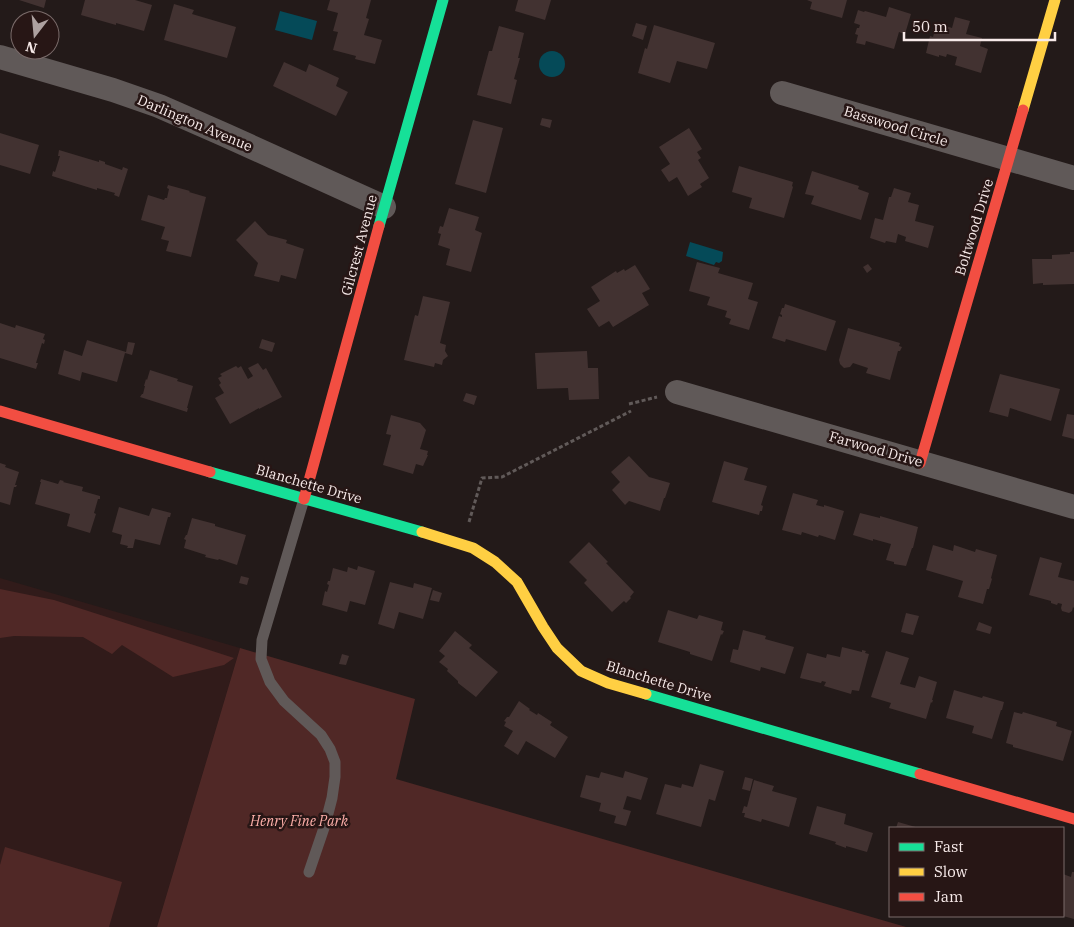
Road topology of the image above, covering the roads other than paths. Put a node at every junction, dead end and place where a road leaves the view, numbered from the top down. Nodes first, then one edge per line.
1 (444, 0) edge
2 (1054, 0) edge
3 (0, 57) edge
4 (782, 92) dead end
5 (1009, 160) junction
6 (1074, 178) edge
7 (384, 207) junction
8 (677, 392) road end
9 (0, 411) edge
10 (920, 462) junction
11 (304, 499) junction
12 (1074, 507) edge
13 (1074, 819) edge
14 (308, 872) dead end

1 - 7 street, Gilcrest Avenue
2 - 5 street, Boltwood Drive
3 - 7 street, Darlington Avenue
4 - 5 street, Basswood Circle
5 - 6 street, Basswood Circle
5 - 10 street, Boltwood Drive
7 - 11 street, Gilcrest Avenue
8 - 10 street, Farwood Drive
9 - 11 street, Blanchette Drive
10 - 12 street, Farwood Drive
11 - 13 street, Blanchette Drive
11 - 14 lane

